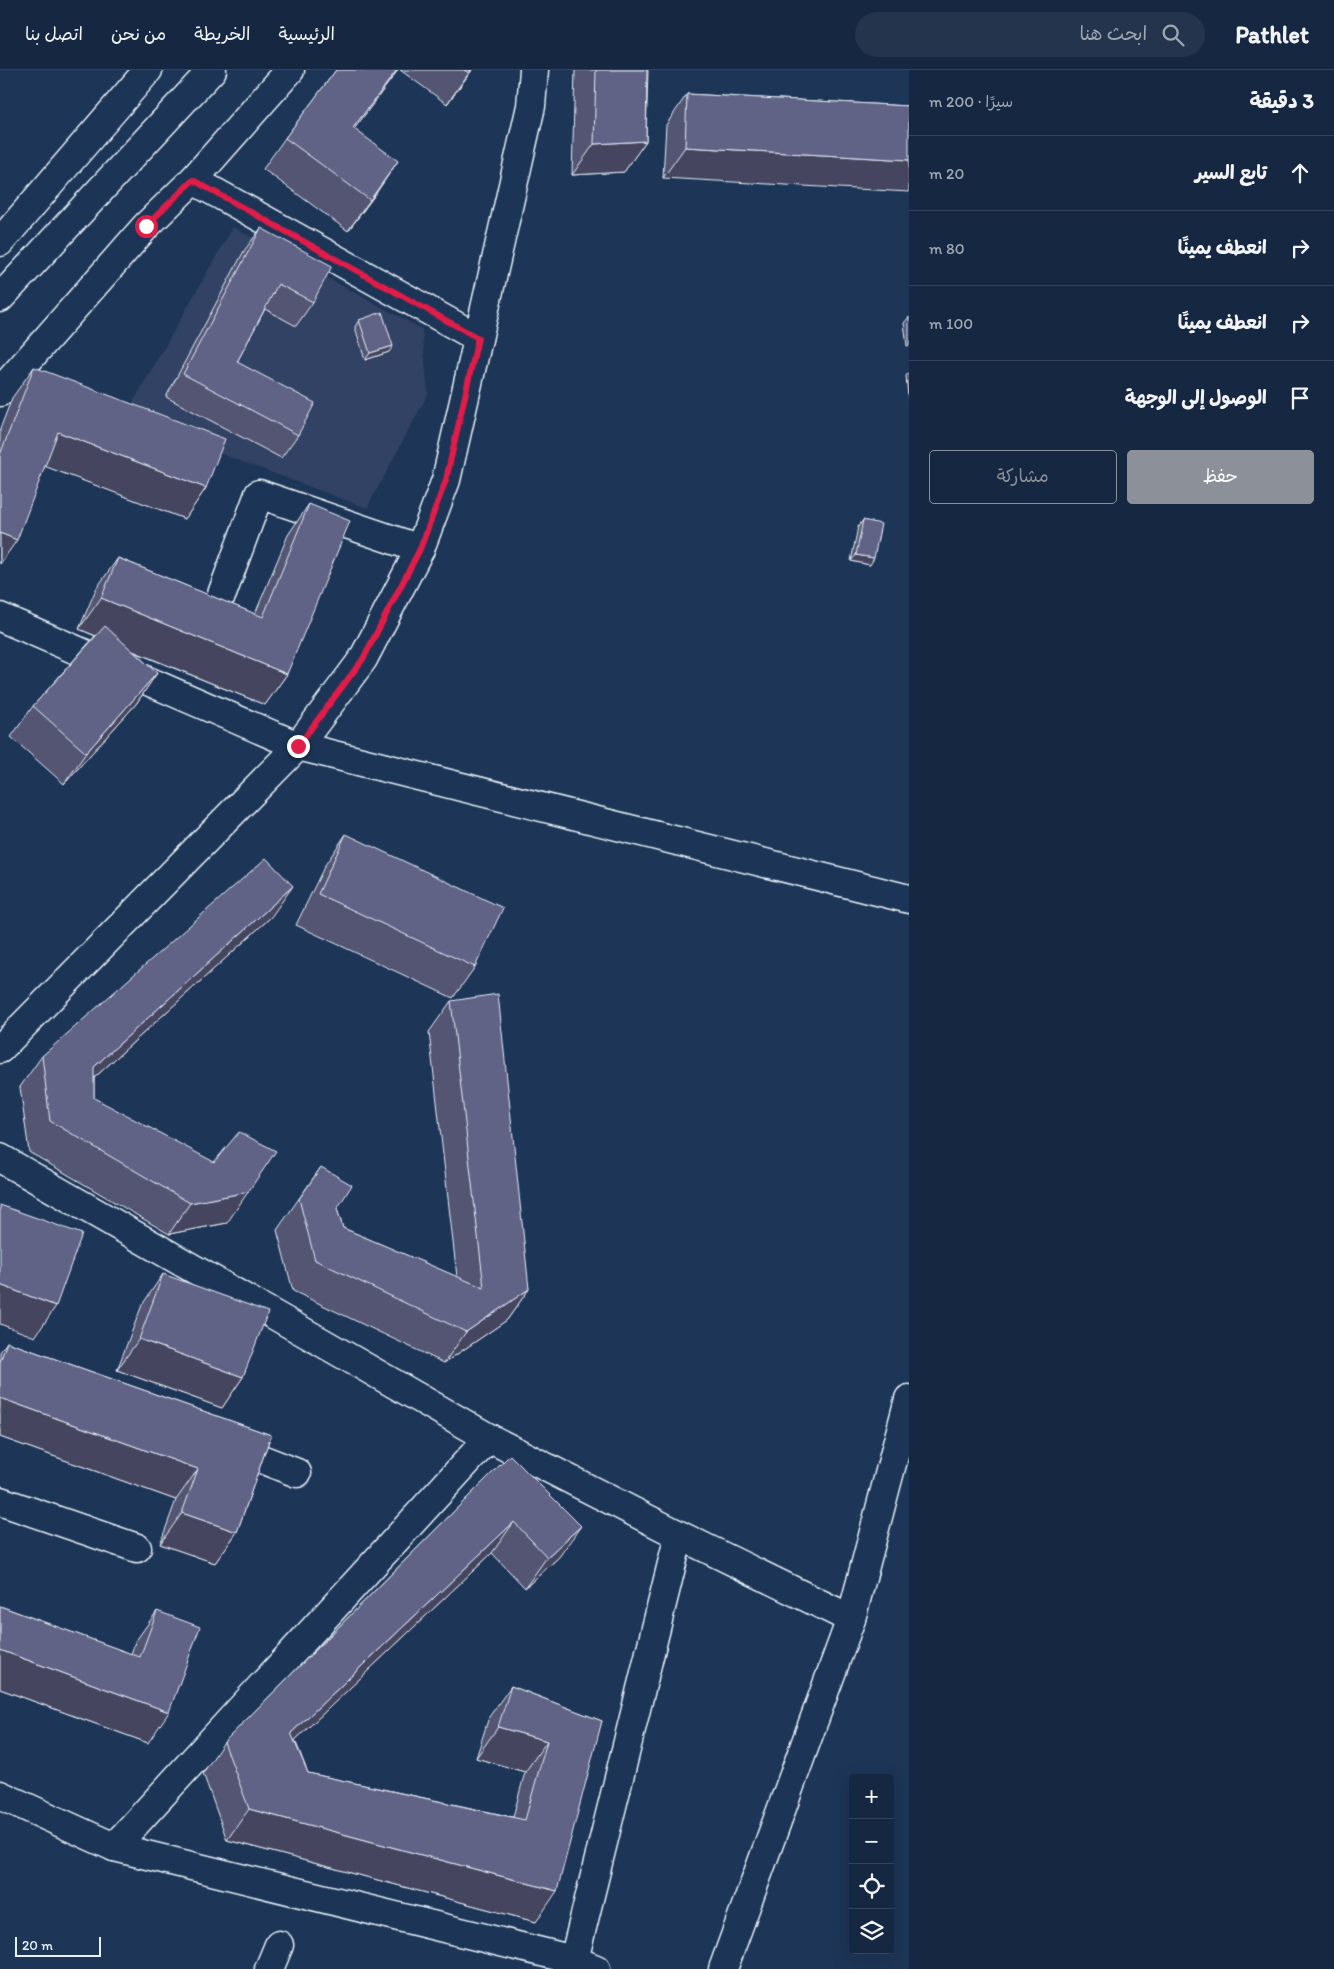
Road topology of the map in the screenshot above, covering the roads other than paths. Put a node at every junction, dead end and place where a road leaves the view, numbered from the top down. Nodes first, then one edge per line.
1 (148, 70) edge
2 (212, 70) edge
3 (290, 70) edge
4 (534, 70) edge
5 (193, 180) junction
6 (0, 242) edge
7 (0, 298) edge
8 (478, 338) junction
9 (0, 392) edge
10 (420, 549) junction
11 (222, 594) dead end
12 (0, 618) edge
13 (298, 746) junction
14 (909, 899) edge
15 (0, 1049) edge
16 (0, 1158) edge
17 (909, 1399) edge
18 (204, 1437) edge
19 (489, 1438) junction
20 (297, 1473) dead end
21 (0, 1501) edge
22 (679, 1535) junction
23 (137, 1548) dead end
24 (851, 1619) junction
25 (0, 1795) edge
26 (114, 1847) junction
27 (585, 1964) edge
28 (723, 1969) edge

1 - 6 street
2 - 7 street
3 - 5 street
4 - 8 street
5 - 8 street
5 - 9 street
8 - 10 street
10 - 11 street
10 - 13 street
12 - 13 street
13 - 14 street
13 - 15 street
16 - 19 street
17 - 24 street
18 - 20 street
19 - 22 street
19 - 26 street
21 - 23 street
22 - 24 street
22 - 27 street
24 - 28 street
25 - 26 street
26 - 27 street

